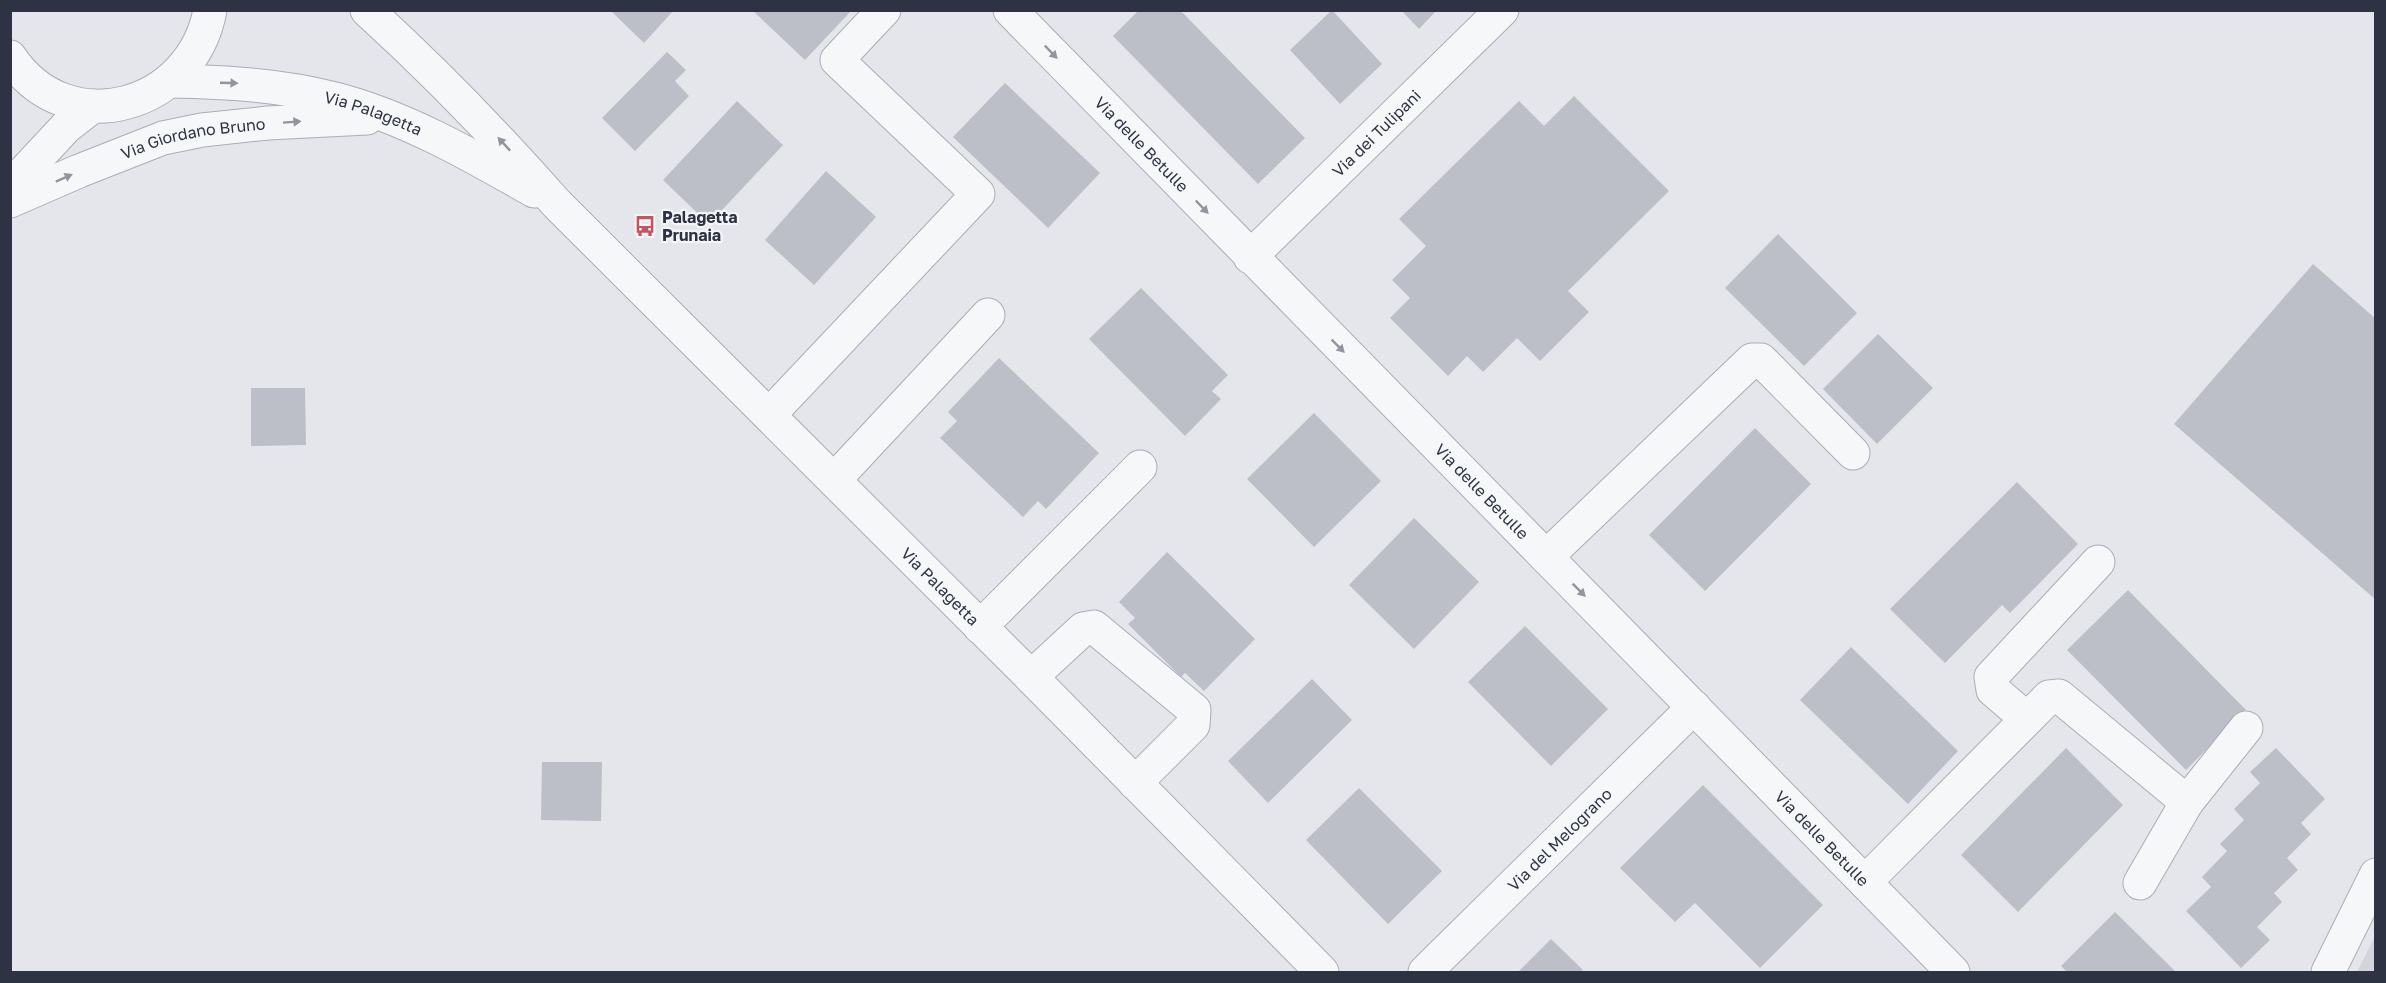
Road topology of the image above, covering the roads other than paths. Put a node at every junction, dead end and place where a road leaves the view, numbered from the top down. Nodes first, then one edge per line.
1 (210, 10) edge
2 (367, 10) edge
3 (884, 10) edge
4 (1010, 10) edge
5 (1502, 10) edge
6 (11, 62) edge
7 (171, 81) junction
8 (93, 106) junction
9 (387, 116) junction
10 (10, 187) edge
11 (10, 201) edge
12 (556, 204) junction
13 (1250, 256) junction
14 (988, 315) dead end
15 (769, 415) junction
16 (1853, 453) dead end
17 (1140, 467) dead end
18 (834, 480) junction
19 (1546, 556) junction
20 (2098, 562) dead end
21 (980, 627) junction
22 (1030, 677) junction
23 (1694, 706) junction
24 (2027, 719) junction
25 (2246, 728) dead end
26 (1136, 783) junction
27 (2187, 802) junction
28 (2376, 875) edge
29 (1865, 882) junction
30 (2140, 883) dead end
31 (1322, 972) edge
32 (1425, 972) edge
33 (1953, 972) edge
34 (2328, 972) edge

1 - 7 street
12 -> 2 street, Via Palagetta
3 - 15 street
4 -> 13 street, Via delle Betulle
5 - 13 street, Via dei Tulipani
6 - 8 street
7 - 8 street
7 -> 9 street, Via Palagetta
8 - 10 street
11 -> 9 street, Via Giordano Bruno
9 - 12 street, Via Palagetta
12 - 15 street, Via Palagetta
13 -> 19 street, Via delle Betulle
14 - 18 street
15 - 18 street, Via Palagetta
16 - 19 street
17 - 21 street
18 - 21 street, Via Palagetta
19 -> 23 street, Via delle Betulle
20 - 24 street
21 - 22 street, Via Palagetta
22 - 26 street, Via Palagetta
22 - 26 street
23 - 29 street, Via delle Betulle
23 - 32 street, Via del Melograno
24 - 27 street
24 - 29 street
25 - 27 street
26 - 31 street, Via Palagetta
27 - 30 street
28 - 34 street
29 - 33 street, Via delle Betulle

